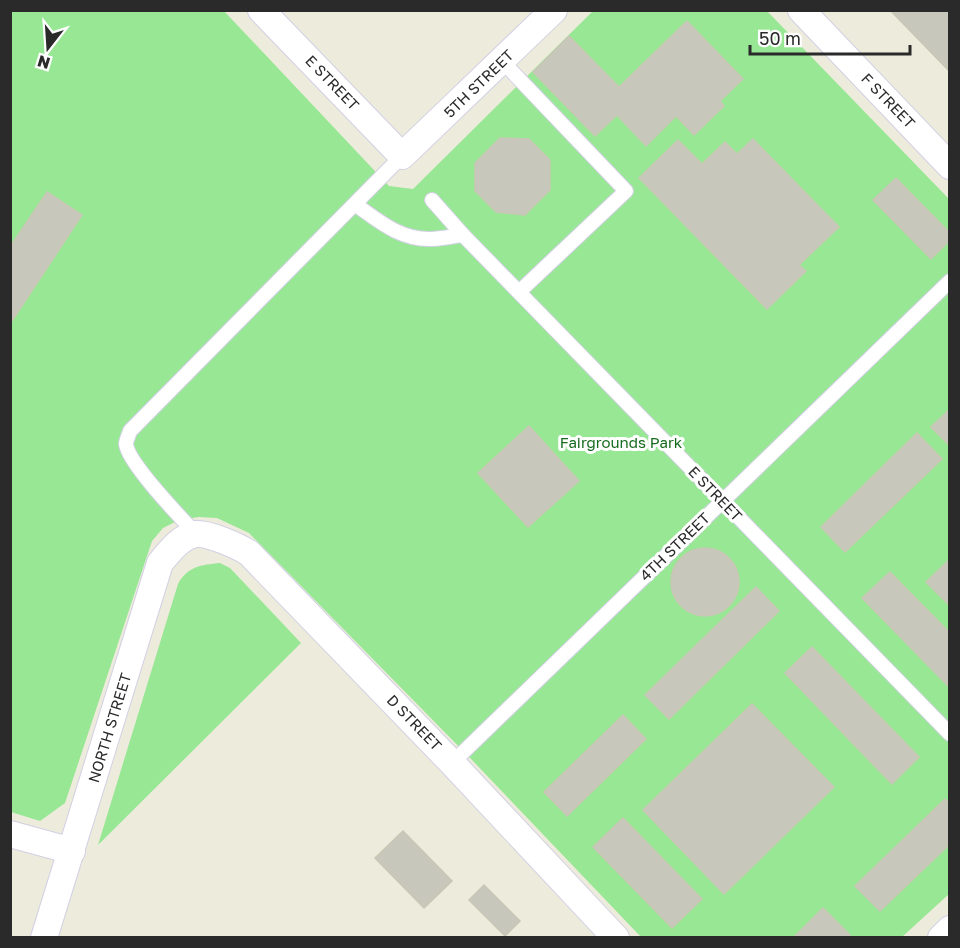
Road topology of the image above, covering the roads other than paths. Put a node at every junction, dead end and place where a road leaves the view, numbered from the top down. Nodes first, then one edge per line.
1 (261, 10) edge
2 (801, 10) edge
3 (544, 14) edge
4 (503, 62) junction
5 (402, 156) junction
6 (950, 166) edge
7 (432, 200) dead end
8 (356, 205) junction
9 (463, 235) junction
10 (950, 281) edge
11 (519, 292) junction
12 (722, 502) junction
13 (196, 534) junction
14 (950, 734) edge
15 (452, 763) junction
16 (10, 834) edge
17 (72, 851) junction
18 (950, 929) edge
19 (44, 938) edge
20 (616, 938) edge
21 (940, 938) edge

1 - 5 street, E STREET
2 - 6 street, F STREET
3 - 4 street, 5TH STREET
4 - 5 street, 5TH STREET
4 - 11 lane
5 - 8 lane
7 - 9 lane, E STREET
8 - 9 lane
8 - 13 lane
9 - 11 lane, E STREET
10 - 12 lane, 4TH STREET
11 - 12 lane, E STREET
12 - 14 lane, E STREET
12 - 15 lane, 4TH STREET
13 - 15 street, D STREET
13 - 17 street, NORTH STREET
15 - 20 street, D STREET
16 - 17 street
17 - 19 street, NORTH STREET
18 - 21 street

